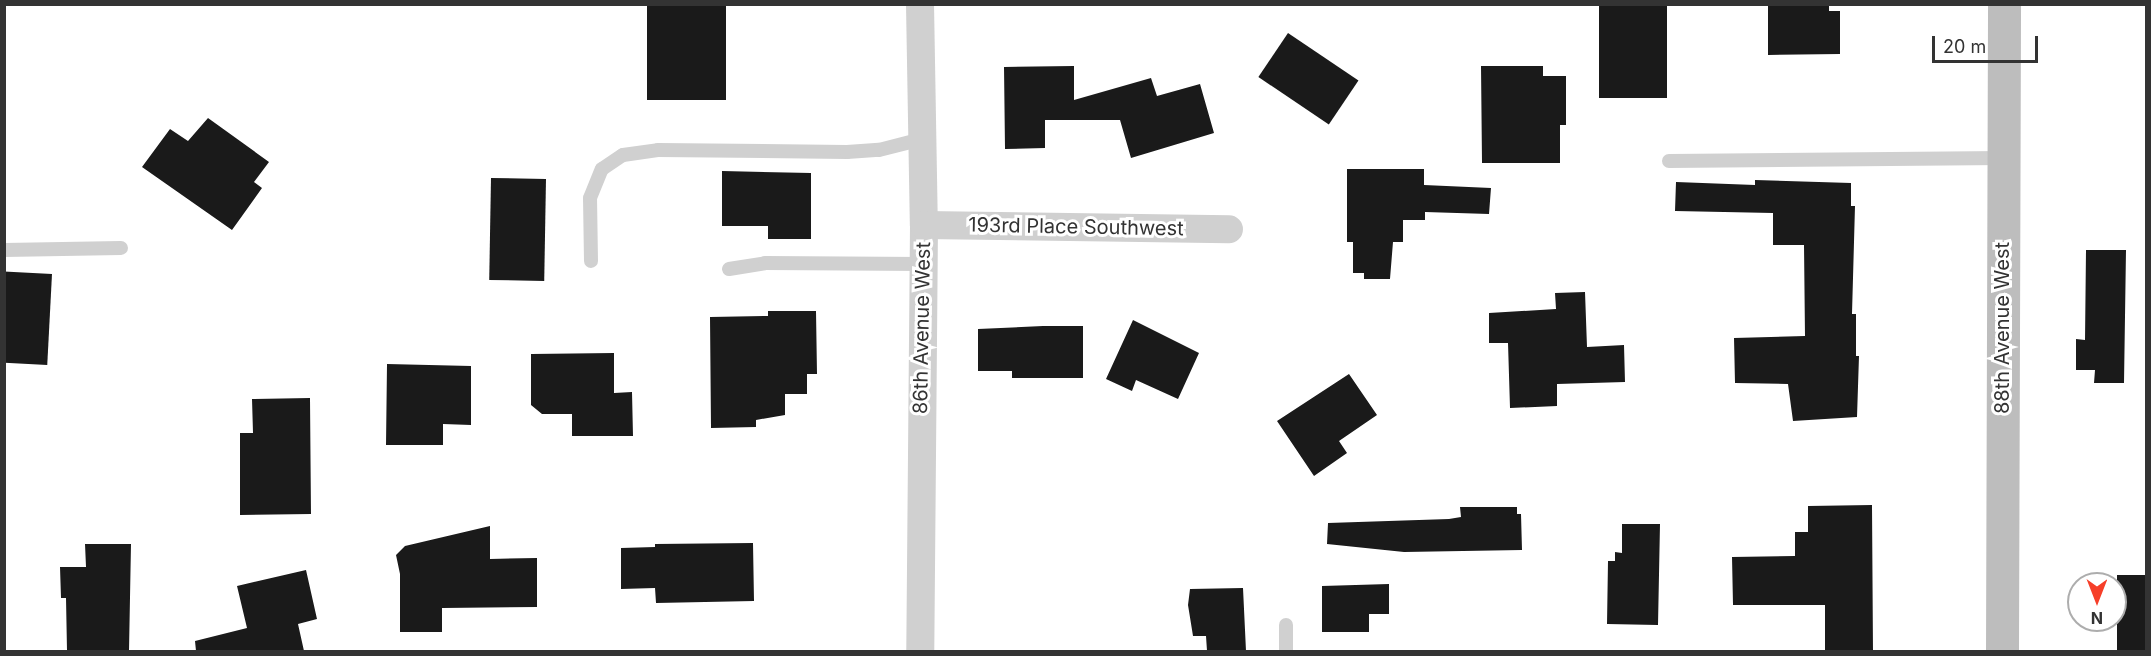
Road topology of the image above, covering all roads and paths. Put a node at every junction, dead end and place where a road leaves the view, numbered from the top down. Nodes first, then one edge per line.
1 (920, 4) edge
2 (2004, 4) edge
3 (922, 139) junction
4 (2003, 158) junction
5 (1668, 161) dead end
6 (924, 225) junction
7 (1229, 229) dead end
8 (121, 248) dead end
9 (4, 250) edge
10 (591, 261) dead end
11 (923, 264) junction
12 (729, 269) dead end
13 (1286, 624) dead end
14 (920, 651) edge
15 (1286, 651) edge
16 (2002, 651) edge

1 - 3 street, 86th Avenue West
2 - 4 street, 88th Avenue West
3 - 6 street, 86th Avenue West
3 - 10 lane
4 - 5 lane
4 - 16 street, 88th Avenue West
6 - 7 street, 193rd Place Southwest
6 - 11 street, 86th Avenue West
8 - 9 lane
11 - 12 lane
11 - 14 street, 86th Avenue West
13 - 15 lane

